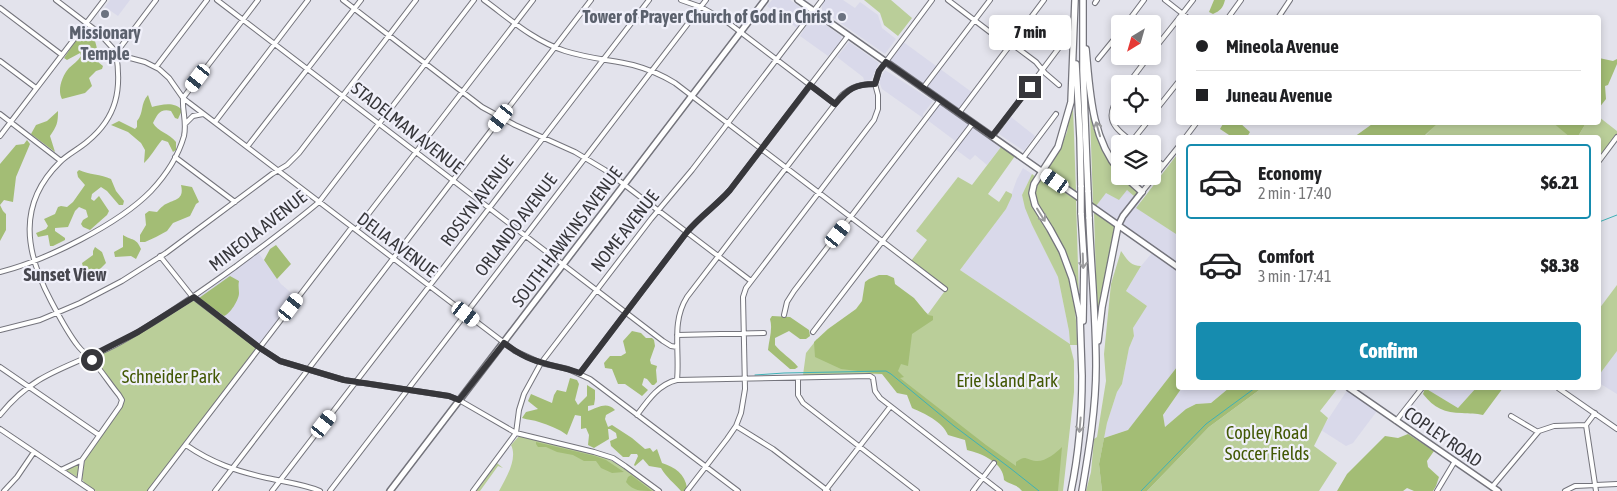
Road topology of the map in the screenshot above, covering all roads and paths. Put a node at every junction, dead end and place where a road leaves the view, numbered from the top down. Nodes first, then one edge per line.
1 (56, 0) edge
2 (104, 0) edge
3 (156, 0) edge
4 (207, 0) edge
5 (217, 0) edge
6 (258, 0) edge
7 (308, 0) edge
8 (343, 0) edge
9 (361, 0) edge
10 (416, 0) edge
11 (474, 0) edge
12 (484, 0) edge
13 (534, 0) edge
14 (591, 0) edge
15 (648, 0) edge
16 (681, 0) edge
17 (706, 0) edge
18 (765, 0) edge
19 (798, 0) edge
20 (822, 0) edge
21 (932, 0) edge
22 (948, 0) edge
23 (990, 0) edge
24 (1044, 0) edge
25 (1075, 0) edge
26 (1083, 0) edge
27 (1144, 0) edge
28 (1165, 0) edge
29 (1193, 0) edge
30 (1241, 0) edge
31 (1290, 0) edge
32 (701, 7) junction
33 (0, 8) edge
34 (354, 8) junction
35 (814, 11) junction
36 (1082, 11) junction
37 (1182, 13) junction
38 (1133, 15) edge
39 (1184, 15) edge
40 (1230, 15) edge
41 (1280, 15) edge
42 (243, 19) junction
43 (975, 20) junction
44 (1176, 22) edge
45 (86, 23) junction
46 (515, 24) junction
47 (741, 32) junction
48 (1074, 32) junction
49 (389, 35) junction
50 (848, 36) junction
51 (1161, 41) edge
52 (1111, 43) edge
53 (275, 44) junction
54 (1010, 45) junction
55 (1062, 45) dead end
56 (555, 47) junction
57 (116, 53) junction
58 (62, 55) junction
59 (603, 59) junction
60 (777, 59) junction
61 (1098, 59) dead end
62 (0, 61) edge
63 (886, 62) junction
64 (426, 63) junction
65 (156, 67) junction
66 (308, 69) junction
67 (1043, 70) junction
68 (652, 71) junction
69 (875, 84) junction
70 (810, 85) junction
71 (1060, 85) dead end
72 (1176, 85) edge
73 (36, 88) junction
74 (924, 88) junction
75 (463, 92) junction
76 (343, 95) junction
77 (692, 96) junction
78 (183, 98) junction
79 (940, 100) junction
80 (835, 104) junction
81 (1161, 104) edge
82 (959, 113) junction
83 (0, 114) edge
84 (203, 114) junction
85 (1056, 114) dead end
86 (501, 118) junction
87 (10, 122) junction
88 (215, 122) junction
89 (728, 123) junction
90 (973, 123) junction
91 (185, 124) junction
92 (380, 124) junction
93 (1115, 125) edge
94 (1124, 135) edge
95 (0, 136) edge
96 (992, 136) junction
97 (543, 138) junction
98 (1617, 138) edge
99 (247, 147) junction
100 (762, 148) junction
101 (1176, 150) edge
102 (416, 152) junction
103 (175, 157) junction
104 (585, 158) junction
105 (1023, 158) junction
106 (1601, 158) edge
107 (1111, 160) edge
108 (61, 161) junction
109 (1163, 165) joint
110 (787, 168) junction
111 (278, 170) junction
112 (1042, 171) junction
113 (453, 180) junction
114 (624, 185) junction
115 (1134, 185) edge
116 (1142, 192) junction
117 (819, 193) junction
118 (235, 202) junction
119 (319, 202) junction
120 (489, 208) junction
121 (658, 210) junction
122 (851, 217) junction
123 (1118, 226) junction
124 (354, 229) junction
125 (687, 232) junction
126 (526, 236) junction
127 (882, 241) junction
128 (160, 256) junction
129 (719, 257) junction
130 (393, 258) junction
131 (33, 261) junction
132 (563, 265) junction
133 (1176, 266) edge
134 (0, 272) edge
135 (750, 281) junction
136 (429, 286) junction
137 (945, 289) dead end
138 (596, 290) junction
139 (194, 297) junction
140 (626, 312) junction
141 (57, 313) junction
142 (466, 314) junction
143 (784, 315) dead end
144 (0, 330) edge
145 (813, 332) dead end
146 (744, 333) junction
147 (764, 334) dead end
148 (677, 335) junction
149 (504, 343) junction
150 (677, 347) junction
151 (260, 348) junction
152 (89, 357) junction
153 (542, 363) junction
154 (1096, 366) junction
155 (0, 367) edge
156 (308, 370) junction
157 (580, 373) junction
158 (1082, 376) junction
159 (798, 378) junction
160 (745, 379) junction
161 (677, 380) junction
162 (356, 382) junction
163 (28, 387) junction
164 (407, 390) junction
165 (1352, 390) edge
166 (1420, 390) edge
167 (1561, 390) edge
168 (459, 400) junction
169 (890, 407) junction
170 (1595, 413) junction
171 (0, 415) edge
172 (637, 415) junction
173 (1511, 416) dead end
174 (1396, 420) junction
175 (1586, 425) junction
176 (736, 426) junction
177 (0, 429) edge
178 (1617, 429) edge
179 (1538, 432) junction
180 (516, 433) junction
181 (99, 435) junction
182 (186, 445) junction
183 (859, 447) junction
184 (34, 452) junction
185 (82, 460) junction
186 (1455, 461) junction
187 (994, 463) dead end
188 (705, 468) junction
189 (232, 469) junction
190 (61, 470) junction
191 (983, 478) junction
192 (280, 480) junction
193 (79, 482) junction
194 (1595, 484) junction
195 (1617, 484) edge
196 (1492, 487) junction
197 (826, 490) edge
198 (4, 491) edge
199 (92, 491) edge
200 (150, 491) edge
201 (215, 491) edge
202 (272, 491) edge
203 (320, 491) edge
204 (330, 491) edge
205 (390, 491) edge
206 (473, 491) edge
207 (659, 491) edge
208 (687, 491) edge
209 (738, 491) edge
210 (917, 491) edge
211 (973, 491) edge
212 (1000, 491) edge
213 (1072, 491) edge
214 (1082, 491) edge
215 (1437, 491) edge
216 (1498, 491) edge
217 (1564, 491) edge
218 (1596, 491) edge

1 - 45 street
2 - 45 street
3 - 57 street
4 - 65 street
5 - 42 street, STADELMAN AVENUE
6 - 42 street
7 - 53 street
8 - 34 street
9 - 34 street
10 - 49 street
11 - 64 street, MINEOLA AVENUE
12 - 46 street
13 - 46 street
14 - 56 street
15 - 59 street, ROSLYN AVENUE
16 - 32 street
17 - 32 street, ORLANDO AVENUE
18 - 47 main road, SOUTH HAWKINS AVENUE
19 - 35 main road
20 - 35 street, NOME AVENUE
21 - 63 street
22 - 43 street
23 - 43 street
24 - 54 street
25 - 48 highway
26 - 36 highway
27 - 38 street
28 - 37 street
29 - 37 street
30 - 40 street
31 - 41 street
32 - 47 street
32 - 68 street, ORLANDO AVENUE
33 - 58 street
34 - 49 street
34 - 66 street
35 - 50 main road
35 - 60 street, NOME AVENUE
107 -> 36 highway
36 - 154 highway, bridge
37 - 39 street
42 - 53 street, STADELMAN AVENUE
42 - 78 street
43 - 54 street
43 - 74 street
44 - 51 street
45 - 57 street
45 - 58 street
46 - 56 street
46 - 75 street
47 - 60 street
47 - 77 main road, SOUTH HAWKINS AVENUE
48 - 112 highway
48 -> 158 highway, bridge
49 - 64 street
49 - 76 street
50 - 63 main road
50 - 70 street
52 - 61 street
53 - 66 street, STADELMAN AVENUE
53 - 88 street
54 - 67 street
54 - 82 street
55 - 67 street
56 - 59 street
56 - 86 street
57 - 65 street, DELIA AVENUE
57 - 108 street
58 - 73 street
59 - 68 street
59 - 97 street, ROSLYN AVENUE
60 - 70 street
60 - 89 street, NOME AVENUE
62 - 73 street
63 - 69 street
63 - 74 main road
64 - 75 street
64 - 92 street, MINEOLA AVENUE
65 - 78 street, DELIA AVENUE
66 - 76 street, STADELMAN AVENUE
66 - 99 street
67 - 71 street
67 - 96 street
68 - 77 street
68 - 104 street, ORLANDO AVENUE
69 - 80 street
69 - 117 street
70 - 80 street
70 - 100 street
72 - 81 street
73 - 87 street
74 - 79 main road
75 - 86 street
75 - 102 street
76 - 92 street, STADELMAN AVENUE
76 - 111 street
77 - 89 street
77 - 114 main road, SOUTH HAWKINS AVENUE
78 - 84 street, DELIA AVENUE
78 - 91 street
79 - 82 main road
79 - 122 street
80 - 110 street
82 - 90 main road
83 - 87 street
84 - 88 street, DELIA AVENUE
84 - 91 street
85 - 105 street
86 - 97 street
86 - 113 street
87 - 95 street
87 - 108 street
88 - 99 street, DELIA AVENUE
89 - 100 street
89 - 121 street, NOME AVENUE
90 - 96 main road
90 - 127 street
91 - 103 street
92 - 102 street, STADELMAN AVENUE
92 - 119 street, MINEOLA AVENUE
93 - 94 street
96 - 105 main road
97 - 104 street
97 - 120 street, ROSLYN AVENUE
98 - 106 street
99 - 111 street, DELIA AVENUE
100 - 110 street
100 - 125 street
101 - 109 street
102 - 113 street, STADELMAN AVENUE
102 - 124 street
103 - 118 street
103 - 131 street
104 - 114 street
104 - 126 street, ORLANDO AVENUE
105 - 112 main road
108 - 131 street
109 - 116 street
110 - 117 street
110 - 129 street
111 - 118 street
111 - 119 street, DELIA AVENUE
112 - 123 main road
112 -> 158 highway
113 - 120 street, STADELMAN AVENUE
113 - 130 street
114 - 121 street
114 - 132 main road, SOUTH HAWKINS AVENUE
115 - 116 highway
116 - 123 main road
117 - 122 street
117 - 135 street
118 - 128 street
119 - 124 street, DELIA AVENUE
119 - 139 street, MINEOLA AVENUE
120 - 126 street, STADELMAN AVENUE
120 - 136 street, ROSLYN AVENUE
121 - 125 street
121 - 138 street, NOME AVENUE
122 - 127 street
122 - 143 street
123 - 133 main road
123 - 154 highway
124 - 130 street, DELIA AVENUE
124 - 151 street
125 - 129 street
125 - 140 street
126 - 132 street, STADELMAN AVENUE
126 - 142 street, ORLANDO AVENUE
127 - 137 street
127 - 145 street
128 - 139 street
128 - 141 street
129 - 135 street
129 - 148 street
130 - 136 street, DELIA AVENUE
130 - 156 street
131 - 134 street
131 - 141 street
132 - 138 street, STADELMAN AVENUE
132 - 149 main road, SOUTH HAWKINS AVENUE
135 - 146 street
136 - 142 street, DELIA AVENUE
136 - 162 street, ROSLYN AVENUE
138 - 140 street, STADELMAN AVENUE
138 - 153 street, NOME AVENUE
139 - 151 street
139 - 152 street, MINEOLA AVENUE
140 - 150 street, STADELMAN AVENUE
140 - 157 street
141 - 144 street
141 - 152 street
142 - 149 street, DELIA AVENUE
142 - 164 street, ORLANDO AVENUE
146 - 147 street
146 - 148 street
146 - 160 street
148 - 150 street
149 - 153 street, DELIA AVENUE
149 - 168 main road, SOUTH HAWKINS AVENUE
150 - 161 street
151 - 156 street
151 - 182 street
152 - 163 street, MINEOLA AVENUE
152 - 181 street
153 - 157 street, DELIA AVENUE
153 - 180 street, NOME AVENUE
154 - 214 highway
155 - 163 street
156 - 162 street
156 - 189 street
157 - 172 street, DELIA AVENUE
158 -> 213 highway
159 - 160 street
159 - 169 street
159 - 183 street
160 - 161 street
160 - 176 street
161 - 172 street
162 - 164 street
162 - 192 street, ROSLYN AVENUE
163 - 171 street, MINEOLA AVENUE
163 - 181 street
164 - 168 street
164 - 204 street, ORLANDO AVENUE
165 - 174 main road, COPLEY ROAD
166 - 174 street
167 - 170 street
168 - 180 street
168 - 205 main road, SOUTH HAWKINS AVENUE
169 - 183 street
169 - 191 street
170 - 175 street
170 - 178 street
172 - 188 street, DELIA AVENUE
173 - 179 street
174 - 186 main road, COPLEY ROAD
175 - 179 street
175 - 194 street
176 - 188 street
176 - 197 street
177 - 184 street
179 - 196 street
180 - 206 street, NOME AVENUE
180 - 207 street
181 - 185 street
182 - 189 street
182 - 200 street
183 - 197 street
183 - 210 street
184 - 190 street
184 - 198 street
185 - 190 street
185 - 193 street
186 - 196 main road, COPLEY ROAD
186 - 215 street
187 - 191 street
188 - 208 street
188 - 209 street, DELIA AVENUE
189 - 192 street
189 - 201 street
190 - 193 street
191 - 211 street
191 - 212 street
192 - 202 street, ROSLYN AVENUE
192 - 203 street
193 - 199 street
194 - 195 street
194 - 217 street
194 - 218 street
196 - 216 main road, COPLEY ROAD

